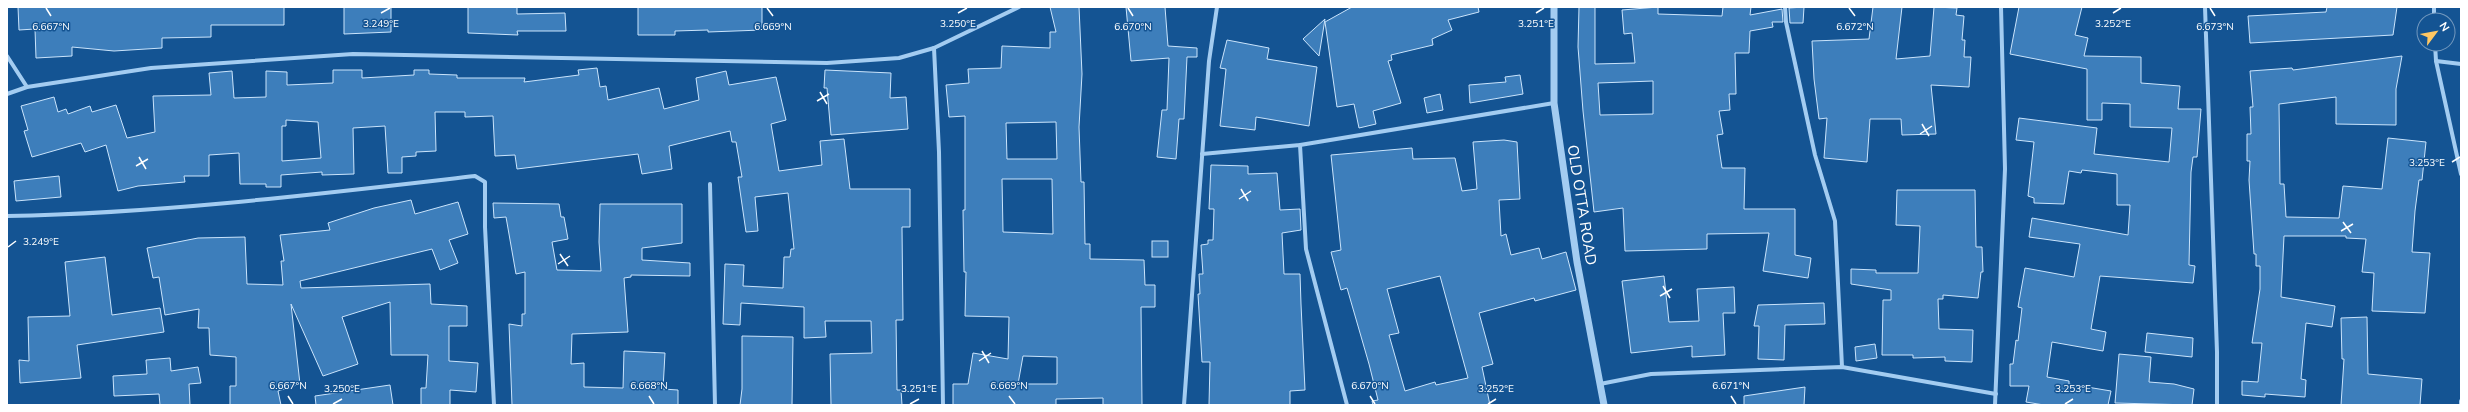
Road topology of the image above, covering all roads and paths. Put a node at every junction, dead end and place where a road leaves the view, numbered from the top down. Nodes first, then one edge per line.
1 (1019, 7) edge
2 (1217, 7) edge
3 (1554, 7) edge
4 (1785, 7) edge
5 (2001, 7) edge
6 (2205, 7) edge
7 (934, 48) junction
8 (2435, 52) edge
9 (7, 56) edge
10 (2436, 61) junction
11 (2461, 64) edge
12 (27, 87) junction
13 (7, 94) edge
14 (1554, 103) junction
15 (1300, 145) junction
16 (1202, 154) junction
17 (2461, 174) edge
18 (710, 184) dead end
19 (7, 216) edge
20 (1842, 367) junction
21 (1600, 384) junction
22 (1996, 394) junction
23 (2461, 401) edge
24 (494, 405) edge
25 (715, 405) edge
26 (943, 405) edge
27 (1184, 405) edge
28 (1347, 405) edge
29 (1604, 405) edge
30 (1996, 405) edge
31 (2217, 405) edge
32 (2461, 405) edge

1 - 7 street
2 - 16 street
3 - 14 street, OLD OTTA ROAD
4 - 20 street
5 - 22 street
6 - 31 street
7 - 12 street
7 - 26 street
8 - 10 street
9 - 12 street
10 - 11 street
10 - 17 street
12 - 13 street
14 - 15 street
14 - 21 street, OLD OTTA ROAD
15 - 16 street
15 - 28 street
16 - 27 street
18 - 25 street
19 - 24 street
20 - 21 street
20 - 22 street
21 - 29 street, OLD OTTA ROAD
22 - 30 street
23 - 32 street

